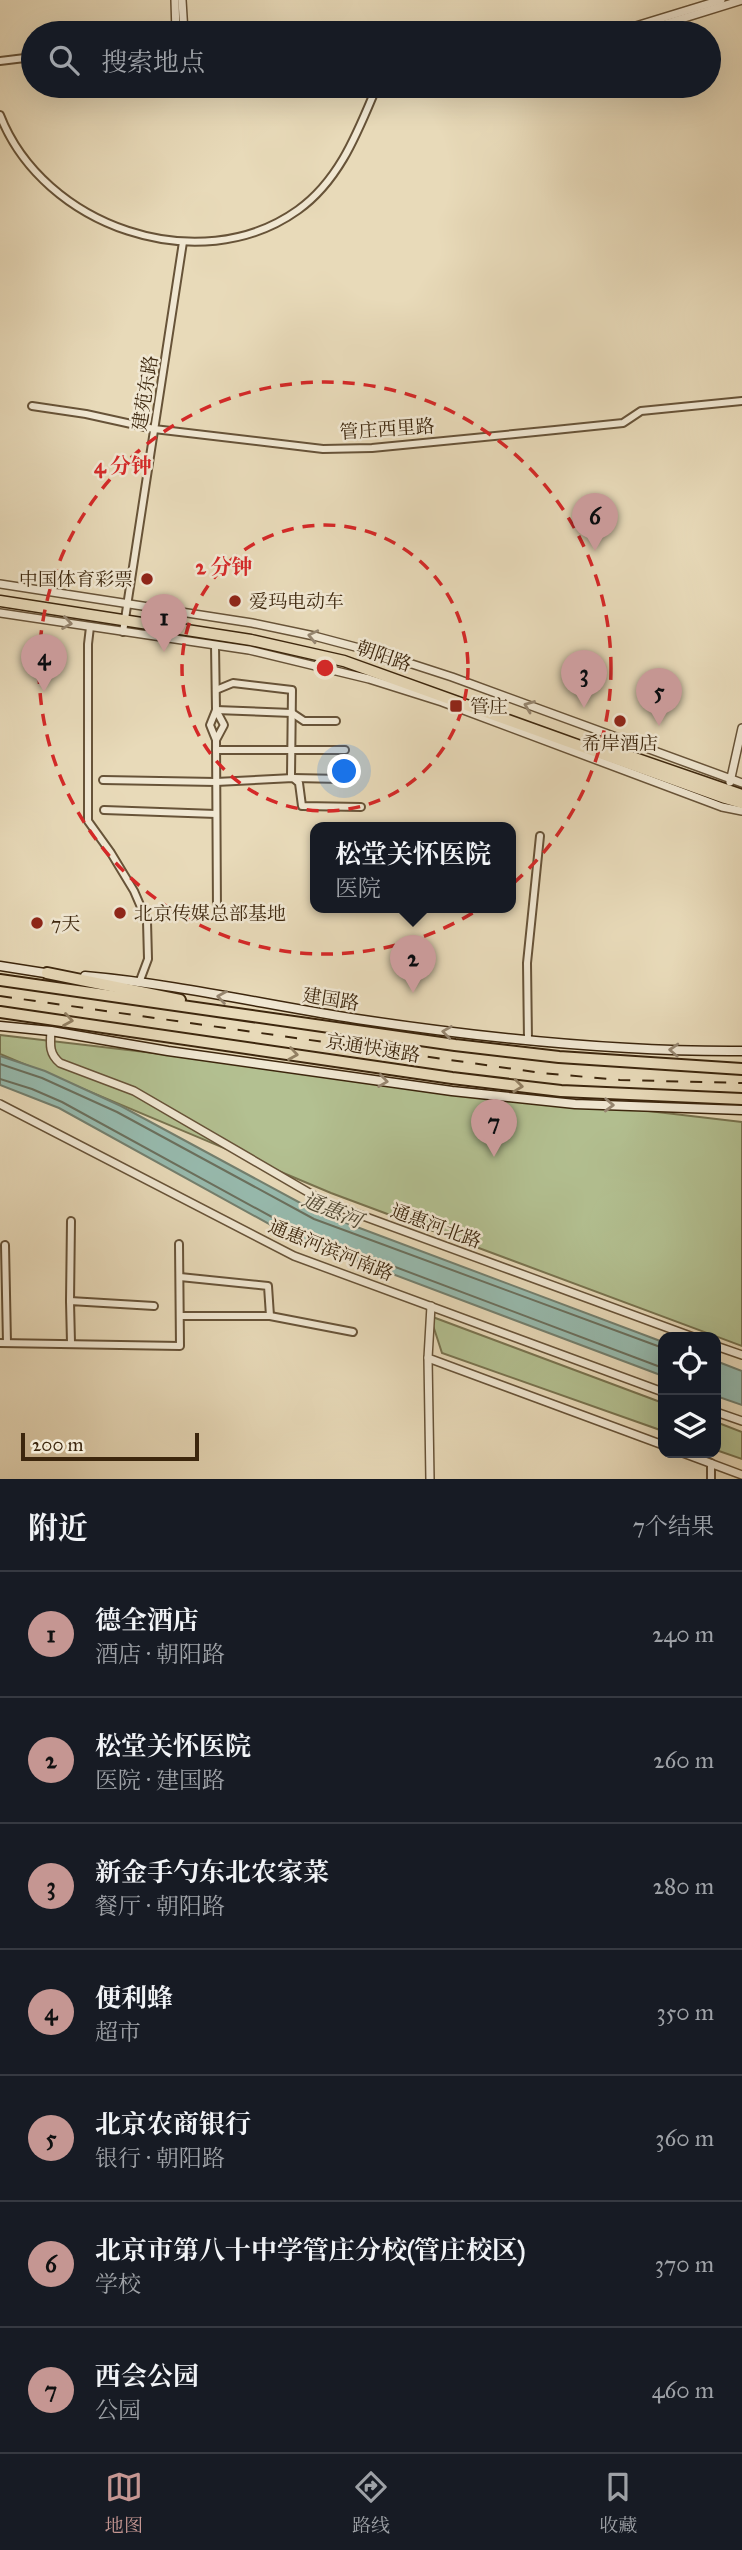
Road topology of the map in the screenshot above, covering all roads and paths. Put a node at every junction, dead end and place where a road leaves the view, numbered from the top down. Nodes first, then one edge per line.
1 (175, 0) edge
2 (183, 0) edge
3 (721, 0) edge
4 (742, 0) edge
5 (176, 21) edge
6 (184, 21) edge
7 (652, 21) edge
8 (675, 21) edge
9 (21, 58) edge
10 (0, 61) edge
11 (372, 98) edge
12 (0, 115) edge
13 (183, 242) junction
14 (742, 401) edge
15 (32, 406) dead end
16 (155, 429) junction
17 (0, 584) edge
18 (0, 595) edge
19 (0, 601) edge
20 (0, 613) edge
21 (125, 618) junction
22 (90, 627) junction
23 (215, 645) junction
24 (216, 690) junction
25 (216, 710) junction
26 (292, 713) junction
27 (336, 721) dead end
28 (742, 728) edge
29 (216, 740) junction
30 (216, 750) junction
31 (292, 750) junction
32 (345, 750) dead end
33 (293, 778) junction
34 (343, 779) dead end
35 (103, 780) dead end
36 (731, 780) junction
37 (216, 782) junction
38 (742, 783) edge
39 (742, 795) edge
40 (725, 799) junction
41 (742, 803) edge
42 (361, 807) dead end
43 (104, 810) dead end
44 (742, 811) edge
45 (216, 814) junction
46 (540, 836) dead end
47 (217, 912) dead end
48 (0, 966) edge
49 (47, 973) junction
50 (0, 980) edge
51 (139, 983) junction
52 (0, 1012) edge
53 (244, 1016) junction
54 (0, 1026) edge
55 (51, 1031) junction
56 (528, 1040) junction
57 (742, 1051) edge
58 (742, 1067) edge
59 (742, 1099) edge
60 (0, 1104) edge
61 (742, 1110) edge
62 (71, 1221) dead end
63 (179, 1244) dead end
64 (5, 1245) dead end
65 (180, 1278) junction
66 (70, 1301) junction
67 (154, 1306) dead end
68 (431, 1306) junction
69 (181, 1316) junction
70 (270, 1316) junction
71 (353, 1332) dead end
72 (679, 1332) edge
73 (3, 1343) edge
74 (71, 1343) junction
75 (721, 1348) edge
76 (742, 1355) edge
77 (428, 1358) junction
78 (658, 1390) edge
79 (721, 1414) edge
80 (742, 1421) edge
81 (658, 1444) edge
82 (697, 1458) edge
83 (711, 1463) junction
84 (742, 1475) edge
85 (430, 1479) edge
86 (711, 1479) edge

1 - 5 street
2 - 6 street
3 - 7 street
4 - 8 street
9 - 10 street
11 - 13 street
12 - 13 street
13 - 16 street, 建苑东路
14 - 16 street, 管庄西里路
15 - 16 street, 管庄西里路
16 - 21 street, 建苑东路
17 - 21 street, 朝阳路
18 - 21 highway, 朝阳路
19 - 21 highway, 朝阳路
20 -> 22 street, 朝阳路
21 - 22 street, 朝阳路
21 - 23 street, 朝阳路
36 -> 21 street, 朝阳路
21 - 40 highway, 朝阳路
22 - 51 street
23 - 24 street
23 - 40 street, 朝阳路
24 - 25 street
24 - 26 street
25 - 26 street
25 - 29 street
25 - 29 street
26 - 27 street
26 - 31 street
28 - 36 street
29 - 30 street
30 - 31 street
30 - 37 street
31 - 32 street
31 - 33 street
33 - 34 street
33 - 37 street
33 - 42 street
35 - 37 street
36 - 38 street, 朝阳路
36 - 40 street
37 - 45 street
39 - 40 highway, 朝阳路
40 - 41 highway, 朝阳路
40 - 44 street, 朝阳路
43 - 45 street
45 - 47 street
46 - 56 street
48 - 49 main road, 建国路
49 - 51 main road, 建国路
49 - 53 highway
50 - 53 highway, 京通快速路
56 -> 51 main road, 建国路
52 -> 59 highway, 京通快速路
53 - 58 highway, 京通快速路
54 - 55 main road
55 -> 61 main road
55 - 72 street, 通惠河北路
57 -> 56 main road, 建国路
60 - 68 street, 通惠河滨河南路
62 - 66 street
63 - 65 street
64 - 73 street
65 - 69 street
65 - 70 street
66 - 67 street
66 - 74 street
68 - 77 street
68 - 78 street, 通惠河滨河南路
69 - 70 street
69 - 74 street
70 - 71 street
73 - 74 street
75 - 76 street
77 - 81 street
77 - 85 street
79 - 80 street
82 - 83 street
83 - 84 street
83 - 86 street

